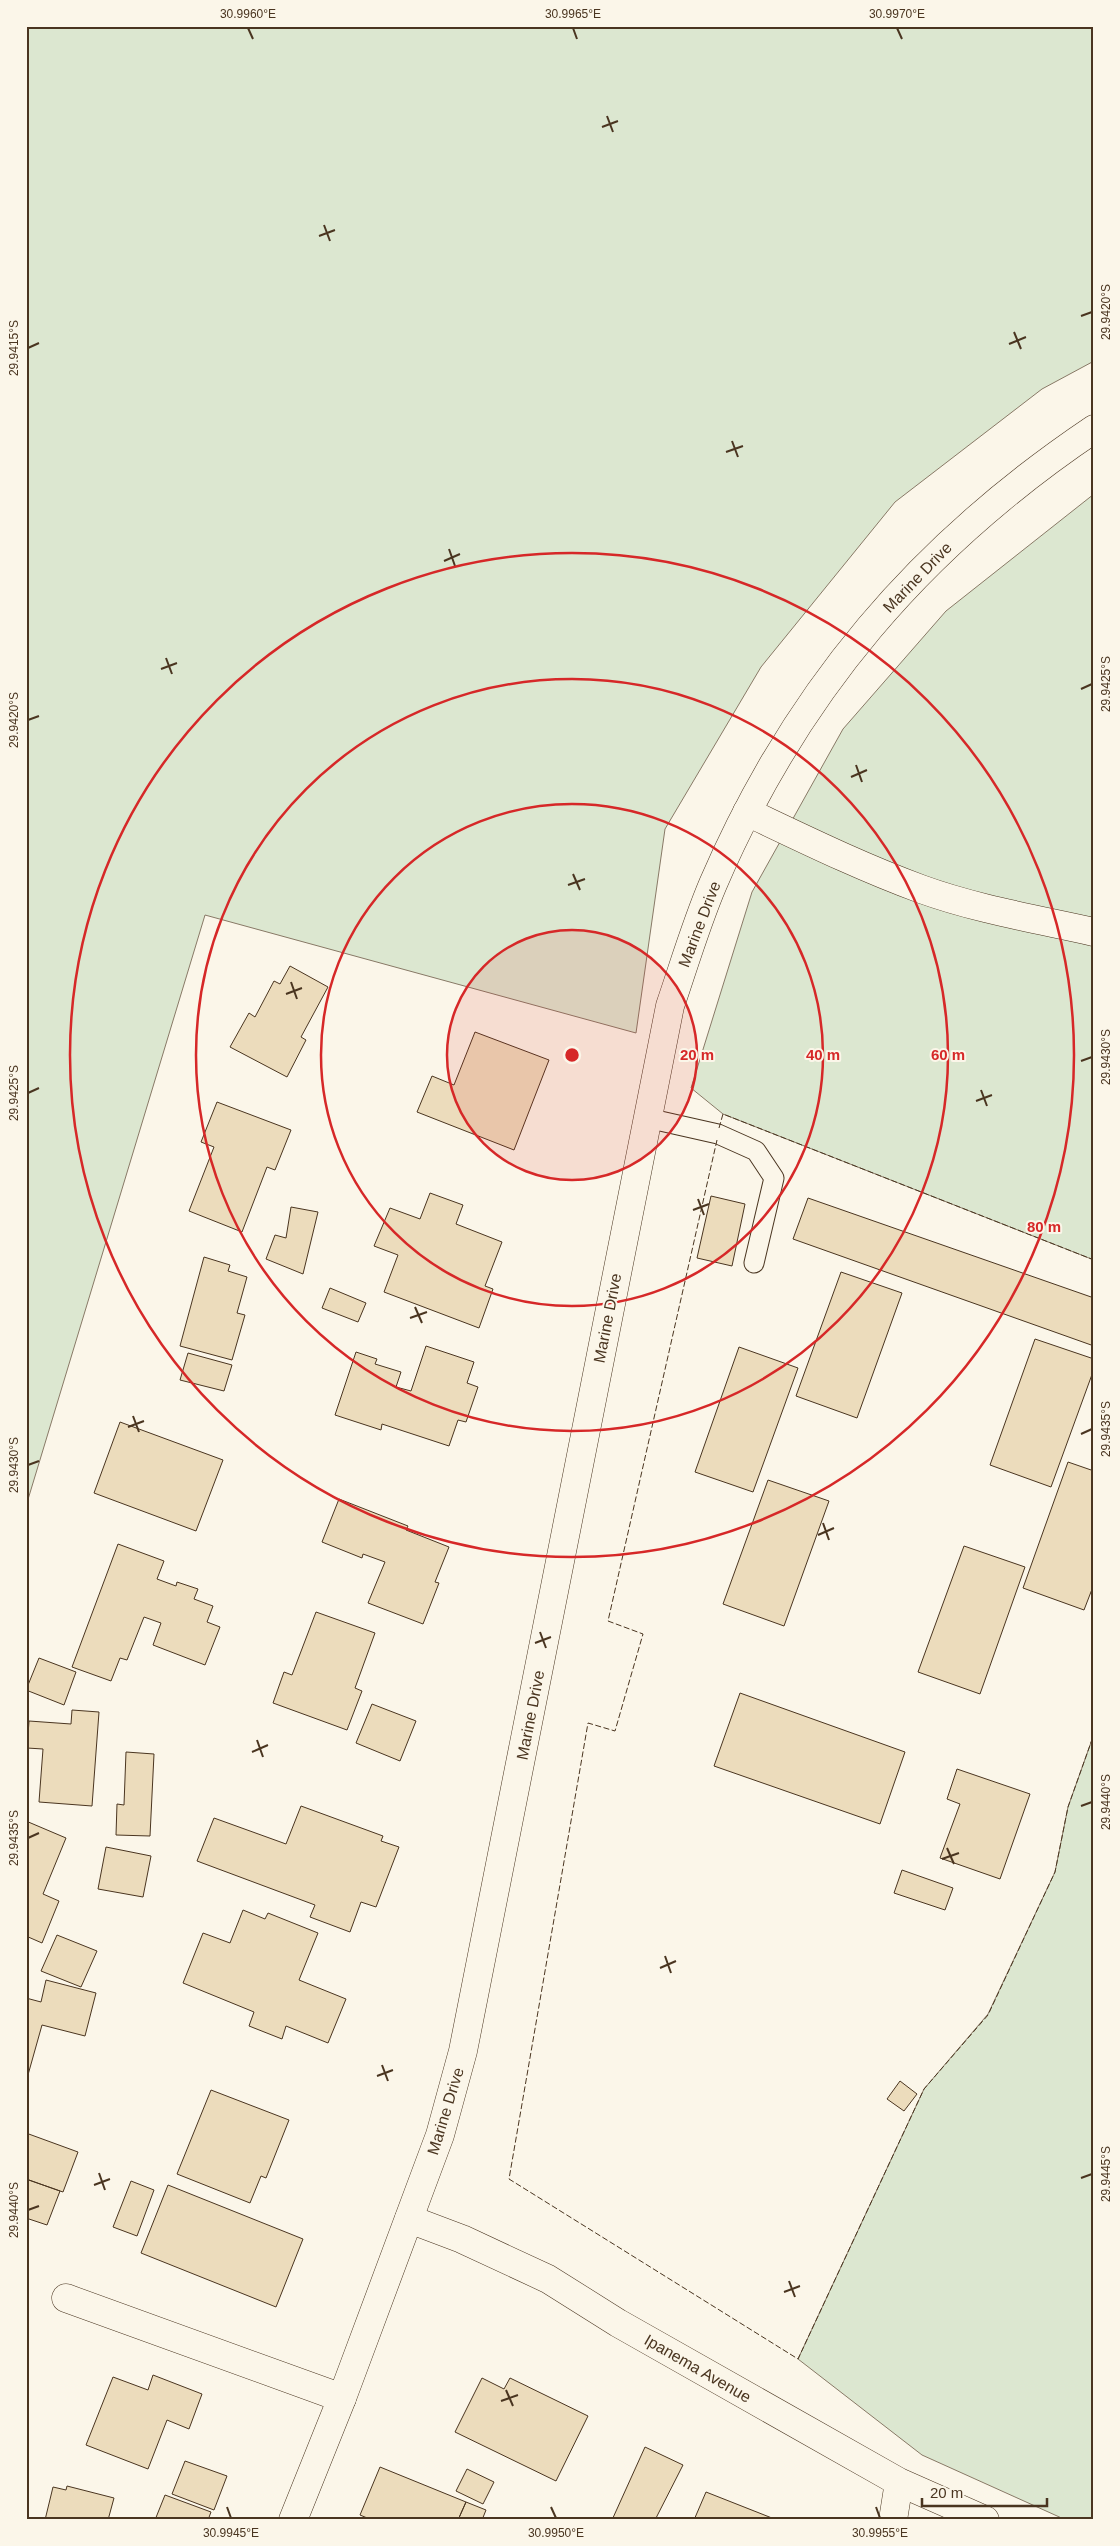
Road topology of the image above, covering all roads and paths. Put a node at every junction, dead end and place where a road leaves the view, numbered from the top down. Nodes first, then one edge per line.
1 (1094, 429) edge
2 (747, 812) junction
3 (1094, 932) edge
4 (647, 1118) junction
5 (754, 1263) dead end
6 (409, 2220) junction
7 (66, 2298) dead end
8 (342, 2398) junction
9 (899, 2482) junction
10 (293, 2520) edge
11 (893, 2520) edge
12 (984, 2520) edge

1 - 2 street, Marine Drive
2 - 3 street
2 - 4 street, Marine Drive
4 - 5 lane
4 - 6 street, Marine Drive
6 - 8 street, Marine Drive
6 - 9 street, Ipanema Avenue
7 - 8 street
8 - 10 street, Marine Drive
9 - 11 street
9 - 12 street, Ipanema Avenue

